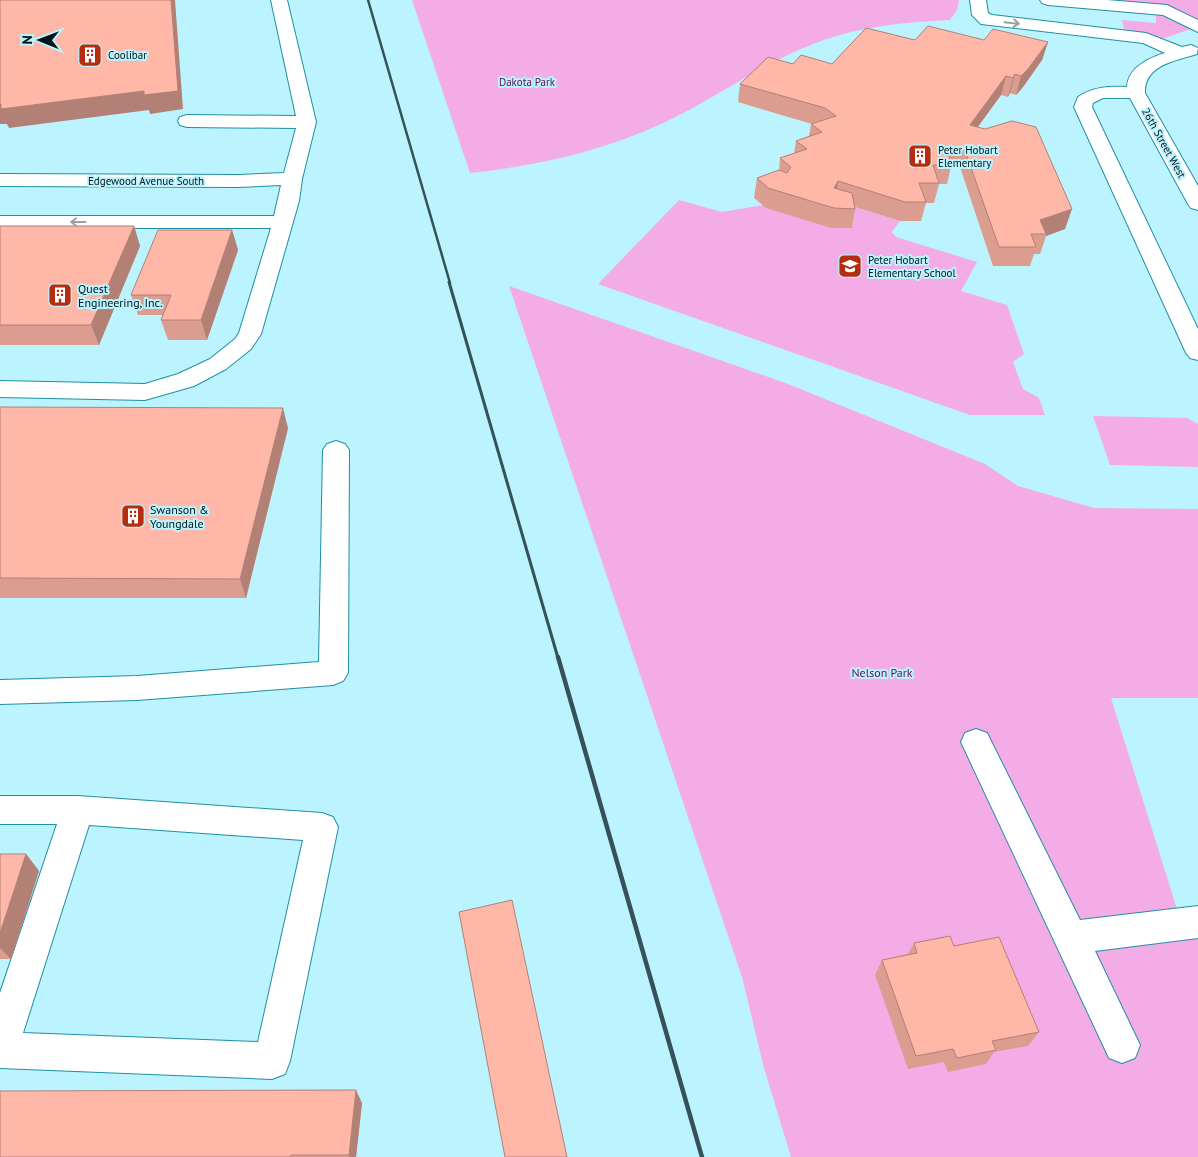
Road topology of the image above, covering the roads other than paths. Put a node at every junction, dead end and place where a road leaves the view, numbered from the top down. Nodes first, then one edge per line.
1 (279, 0) edge
2 (978, 0) edge
3 (1048, 0) edge
4 (987, 20) junction
5 (1198, 26) edge
6 (974, 35) edge
7 (1198, 48) edge
8 (1181, 53) junction
9 (1135, 87) junction
10 (187, 121) dead end
11 (307, 122) junction
12 (1190, 174) edge
13 (292, 179) junction
14 (0, 180) edge
15 (136, 201) junction
16 (1198, 204) edge
17 (0, 222) edge
18 (283, 222) junction
19 (1198, 353) edge
20 (0, 389) edge
21 (336, 450) dead end
22 (0, 692) edge
23 (976, 742) dead end
24 (0, 810) edge
25 (78, 810) junction
26 (1198, 922) edge
27 (1070, 938) junction
28 (1122, 1045) dead end
29 (0, 1048) edge

1 - 11 street
2 - 4 street
3 - 5 street
4 - 6 street
4 -> 8 street
7 - 8 street
8 - 9 street
9 - 12 street, 26th Street West
9 - 19 street
10 - 11 street
11 - 13 street
12 - 16 street, 26th Street West
13 - 15 street, Edgewood Avenue South
13 - 18 street
14 - 15 street, Edgewood Avenue South
15 -> 17 street
15 - 18 street
18 - 20 street
21 - 22 street
23 - 27 street
24 - 25 street
25 - 29 street
25 - 29 street
26 - 27 street
27 - 28 street

